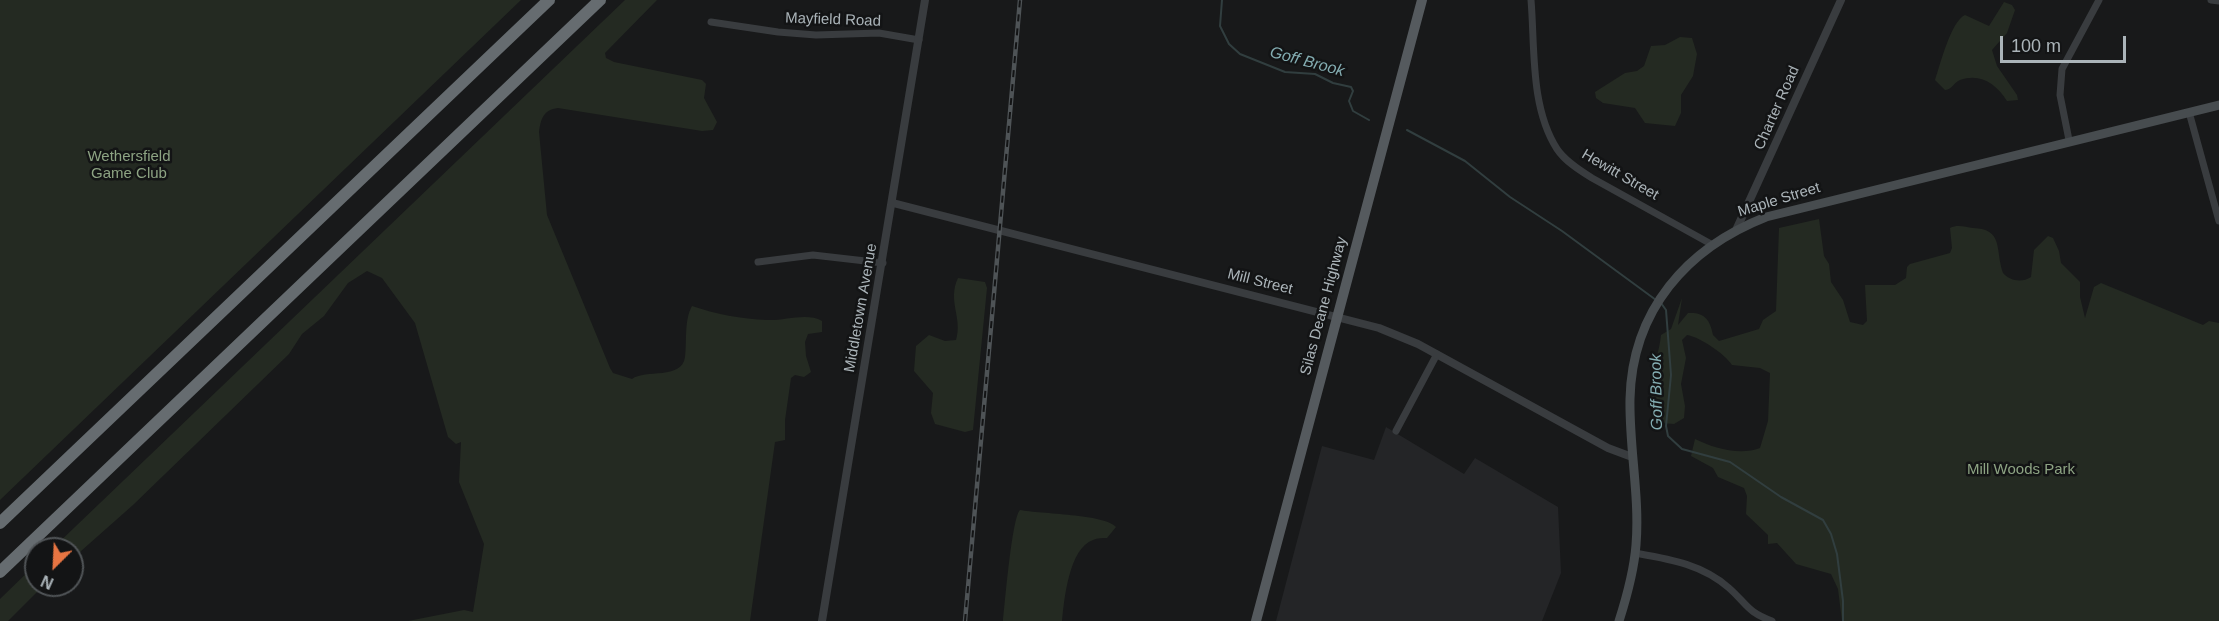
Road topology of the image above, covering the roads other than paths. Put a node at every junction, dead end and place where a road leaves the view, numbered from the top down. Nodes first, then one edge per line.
1 (549, 0) edge
2 (600, 0) edge
3 (925, 0) edge
4 (1422, 0) edge
5 (1532, 0) edge
6 (1841, 0) edge
7 (2099, 0) edge
8 (2211, 0) edge
9 (2219, 1) edge
10 (711, 22) dead end
11 (919, 40) junction
12 (2219, 105) edge
13 (2189, 112) junction
14 (2069, 140) junction
15 (893, 202) junction
16 (2219, 221) edge
17 (1737, 228) junction
18 (1711, 244) junction
19 (758, 262) dead end
20 (883, 263) junction
21 (1337, 316) junction
22 (1437, 354) junction
23 (1396, 431) dead end
24 (1632, 457) junction
25 (0, 523) edge
26 (1635, 554) junction
27 (0, 572) edge
28 (822, 621) edge
29 (1256, 621) edge
30 (1620, 621) edge
31 (1772, 621) edge

1 - 25 highway
2 - 27 highway
3 - 11 street, Middletown Avenue
4 - 21 main road, Silas Deane Highway
5 - 18 street, Hewitt Street
6 - 17 street, Charter Road
7 - 14 street
8 - 9 street
10 - 11 street, Mayfield Road
11 - 15 street, Middletown Avenue
12 - 13 main road, Maple Street
13 - 14 main road, Maple Street
13 - 16 street
14 - 17 main road, Maple Street
15 - 20 street, Middletown Avenue
15 - 21 street, Mill Street
17 - 18 main road, Maple Street
18 - 24 main road, Maple Street
19 - 20 street
20 - 28 street, Middletown Avenue
21 - 22 street, Mill Street
21 - 29 main road, Silas Deane Highway
22 - 23 street
22 - 24 street, Mill Street
24 - 26 main road, Maple Street
26 - 30 main road, Maple Street
26 - 31 street

